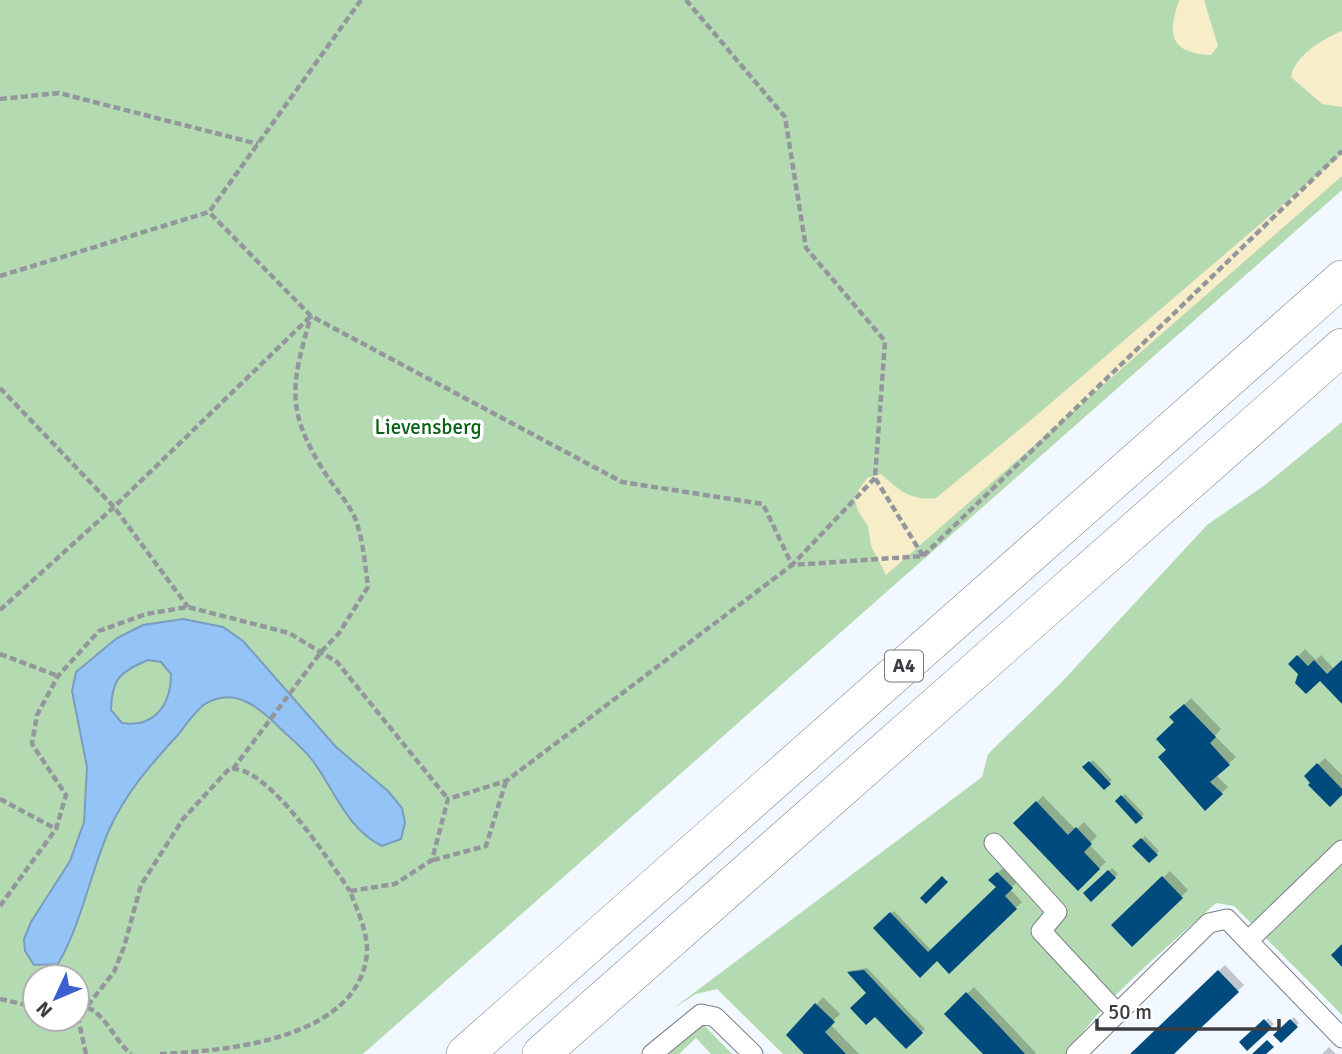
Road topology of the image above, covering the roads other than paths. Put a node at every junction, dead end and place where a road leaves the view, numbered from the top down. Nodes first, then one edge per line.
1 (1342, 279) edge
2 (1342, 347) edge
3 (994, 843) dead end
4 (1342, 850) edge
5 (1248, 941) junction
6 (1117, 1013) junction
7 (1342, 1038) edge
8 (465, 1054) edge
9 (541, 1054) edge
10 (652, 1054) edge
11 (753, 1054) edge
12 (1076, 1054) edge

1 - 8 highway, A4
2 - 9 highway, A4
3 - 6 street
4 - 5 street
5 - 6 street
5 - 7 street
6 - 12 street
10 - 11 street

